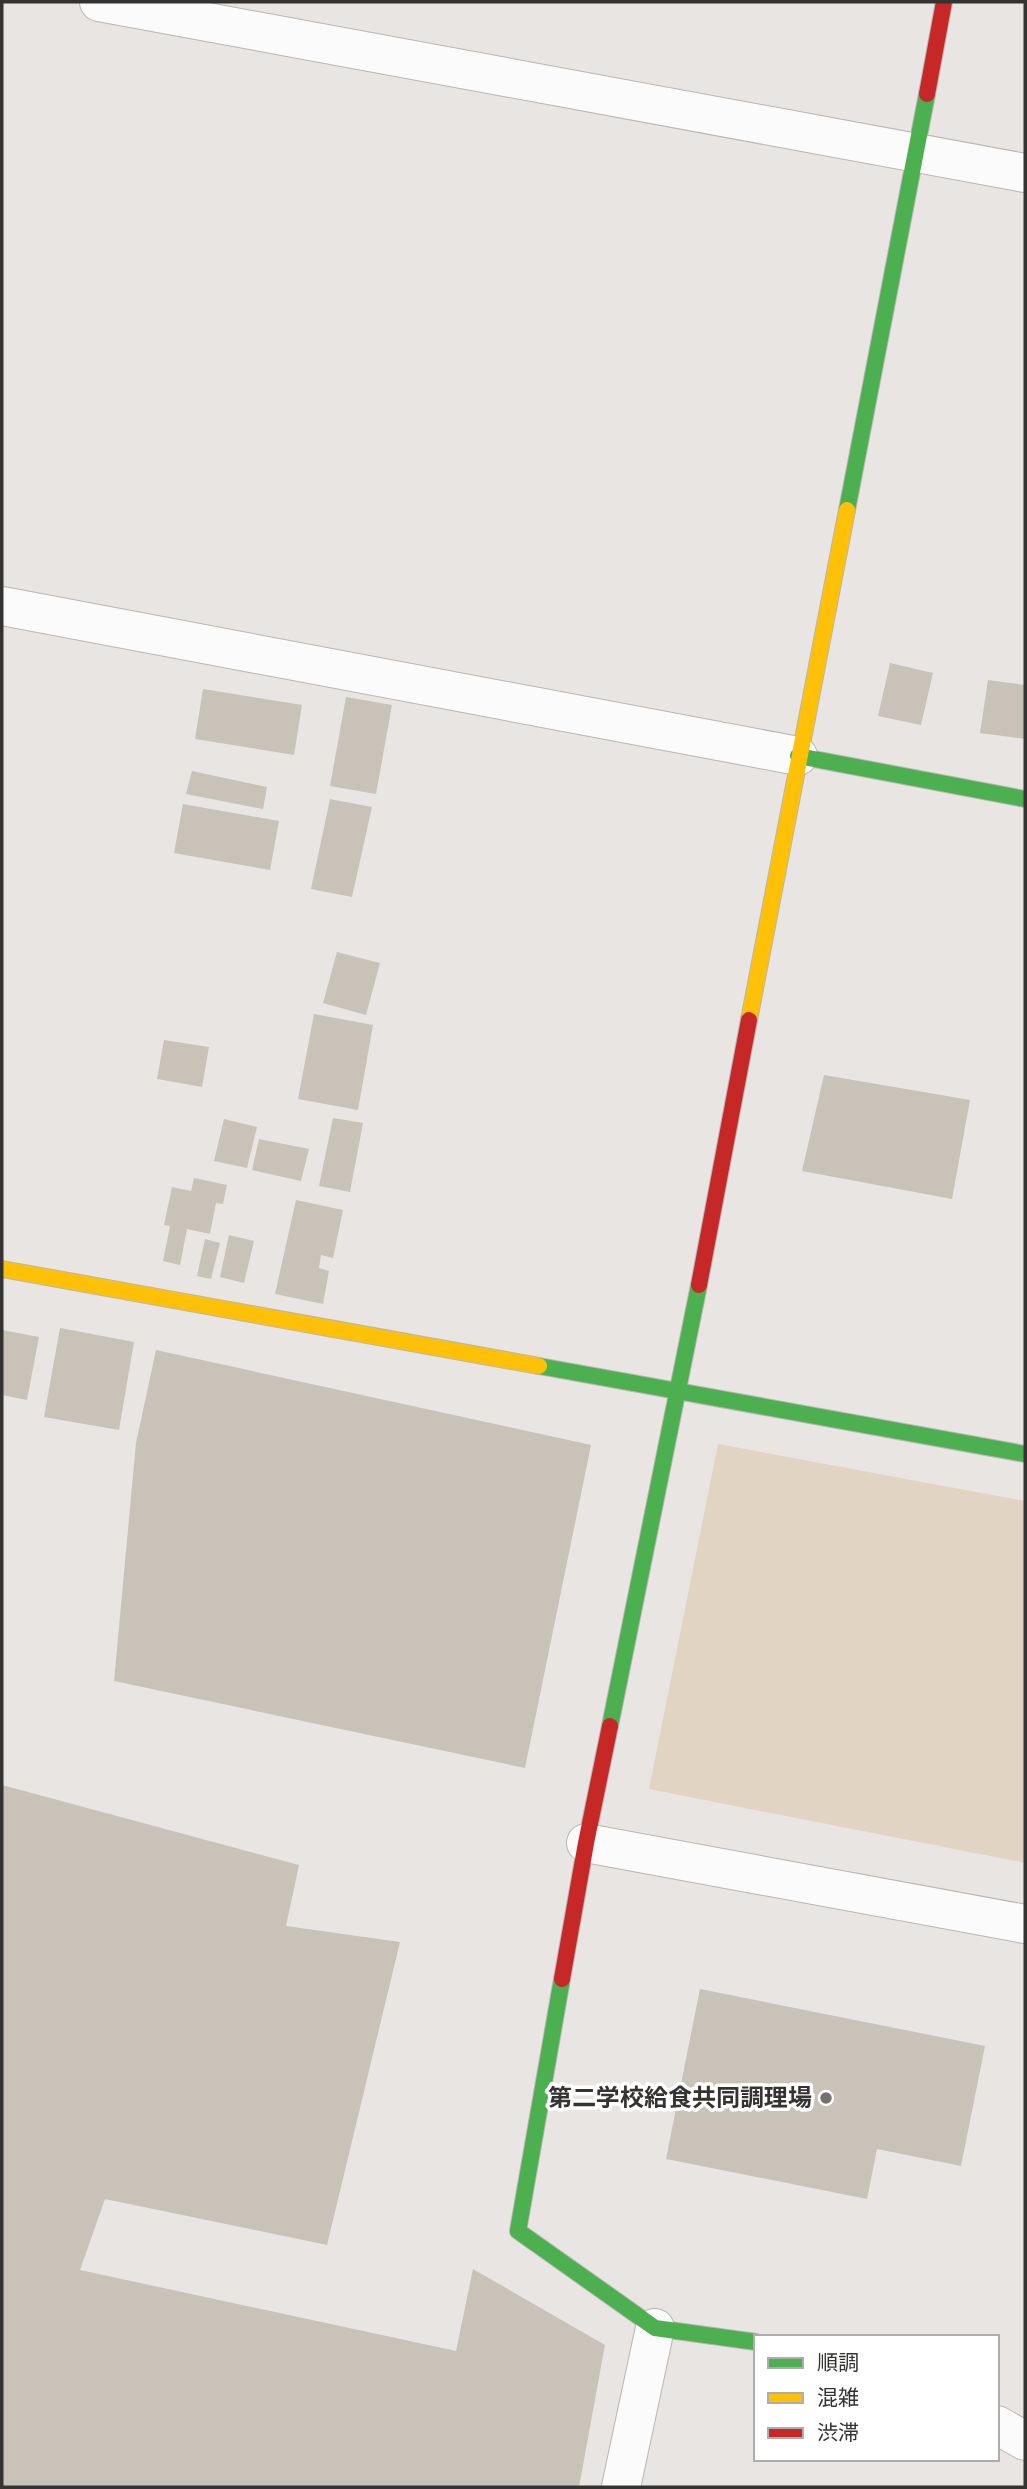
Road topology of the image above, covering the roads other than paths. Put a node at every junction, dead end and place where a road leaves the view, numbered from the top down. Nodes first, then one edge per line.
1 (99, 2) edge
2 (944, 2) edge
3 (916, 152) junction
4 (1025, 173) edge
5 (2, 606) edge
6 (798, 756) junction
7 (1025, 799) edge
8 (2, 1269) edge
9 (678, 1393) junction
10 (1025, 1454) edge
11 (586, 1843) junction
12 (1025, 1924) edge
13 (655, 2328) junction
14 (754, 2342) edge
15 (999, 2426) edge
16 (1025, 2441) edge
17 (621, 2487) edge

1 - 3 street
2 - 3 street
3 - 4 street
3 - 6 street
5 - 6 street
6 - 7 street
6 - 9 street
8 - 9 street
9 - 10 street
9 - 11 street
11 - 12 street
11 - 13 street
13 - 14 street
13 - 17 street
15 - 16 street

